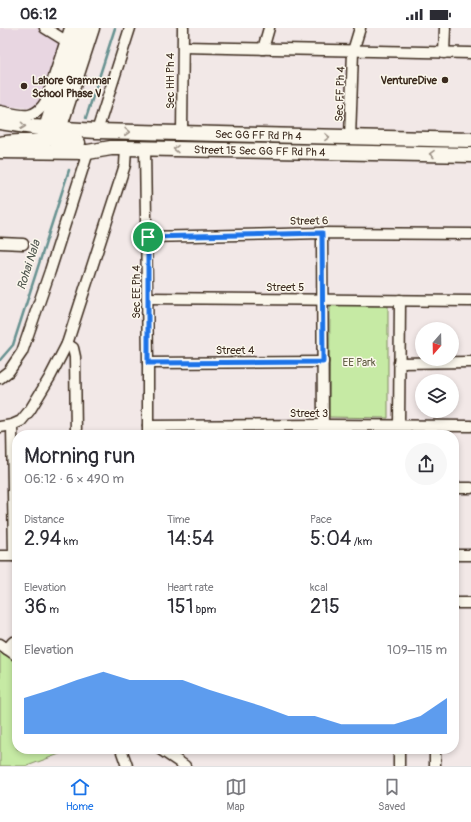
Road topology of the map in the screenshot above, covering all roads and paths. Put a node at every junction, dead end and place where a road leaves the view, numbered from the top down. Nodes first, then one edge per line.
1 (45, 28) edge
2 (70, 28) edge
3 (79, 28) edge
4 (92, 28) edge
5 (130, 28) edge
6 (183, 28) edge
7 (269, 28) edge
8 (360, 28) edge
9 (445, 28) edge
10 (66, 41) junction
11 (183, 47) junction
12 (263, 49) junction
13 (353, 51) junction
14 (444, 53) junction
15 (471, 54) edge
16 (0, 111) edge
17 (0, 122) edge
18 (52, 131) junction
19 (97, 131) junction
20 (182, 134) junction
21 (350, 138) junction
22 (471, 140) edge
23 (0, 144) edge
24 (111, 148) junction
25 (126, 148) junction
26 (145, 148) junction
27 (0, 151) edge
28 (88, 152) junction
29 (471, 155) edge
30 (322, 233) junction
31 (471, 234) edge
32 (148, 237) junction
33 (0, 243) edge
34 (23, 244) dead end
35 (147, 298) junction
36 (323, 299) junction
37 (400, 300) junction
38 (471, 302) edge
39 (67, 344) junction
40 (323, 362) junction
41 (471, 362) edge
42 (148, 363) junction
43 (400, 363) junction
44 (0, 378) edge
45 (12, 425) junction
46 (399, 425) junction
47 (471, 426) edge
48 (0, 427) edge
49 (12, 430) edge
50 (76, 430) edge
51 (148, 430) edge
52 (323, 430) edge
53 (459, 488) edge
54 (471, 488) edge
55 (459, 555) edge
56 (471, 555) edge
57 (0, 556) edge
58 (12, 556) edge
59 (459, 603) edge
60 (471, 603) edge
61 (12, 642) edge
62 (3, 647) edge
63 (12, 653) edge
64 (123, 754) edge
65 (167, 754) edge
66 (399, 754) edge
67 (435, 754) edge
68 (127, 766) edge
69 (185, 766) edge
70 (398, 766) edge
71 (435, 766) edge

1 - 10 street
2 - 10 street
3 - 18 main road
4 - 18 main road
5 - 19 street
6 - 11 street, Sec HH Ph 4
7 - 12 street
8 - 13 street
9 - 14 street
10 - 16 street
11 - 12 street, Sec FF Ph 4
11 - 20 street, Sec HH Ph 4
12 - 13 street, Sec FF Ph 4
13 - 14 street, Sec FF Ph 4
13 - 21 street, Sec FF Ph 4
14 - 15 street, Sec FF Ph 4
17 -> 18 main road
18 - 19 main road, Sec GG FF Rd Ph 4
18 - 23 main road
18 - 24 main road
19 -> 20 main road, Sec GG FF Rd Ph 4
20 -> 21 main road, Sec GG FF Rd Ph 4
21 - 22 main road, Sec GG FF Rd Ph 4
24 - 25 main road, Street 15 Sec GG FF Rd Ph 4
24 - 28 main road, Street 15 Sec GG FF Rd Ph 4
25 - 26 main road, Street 15 Sec GG FF Rd Ph 4
25 - 39 street
29 -> 26 main road, Street 15 Sec GG FF Rd Ph 4
26 - 32 street, Sec EE Ph 4
27 - 28 main road, Street 15 Sec GG FF Rd Ph 4
28 - 44 street
30 - 31 street, Street 6
30 - 32 street, Street 6
30 - 36 street
32 - 35 street, Sec EE Ph 4
33 - 34 street
35 - 36 street, Street 5
35 - 42 street, Sec EE Ph 4
36 - 37 street, Street 5
36 - 40 street
37 - 38 street, Street 5
37 - 43 street
39 - 45 street
39 - 50 street
40 - 42 street, Street 4
40 - 52 street
41 - 43 street
42 - 51 street, Sec EE Ph 4
43 - 46 street
45 - 48 street
45 - 49 street
46 - 47 street, Street 3
46 - 52 street, Street 3
53 - 54 street
55 - 56 street
57 - 58 street
59 - 60 street
61 - 62 street
62 - 63 street
64 - 68 street
65 - 69 street
66 - 70 street
67 - 71 street

